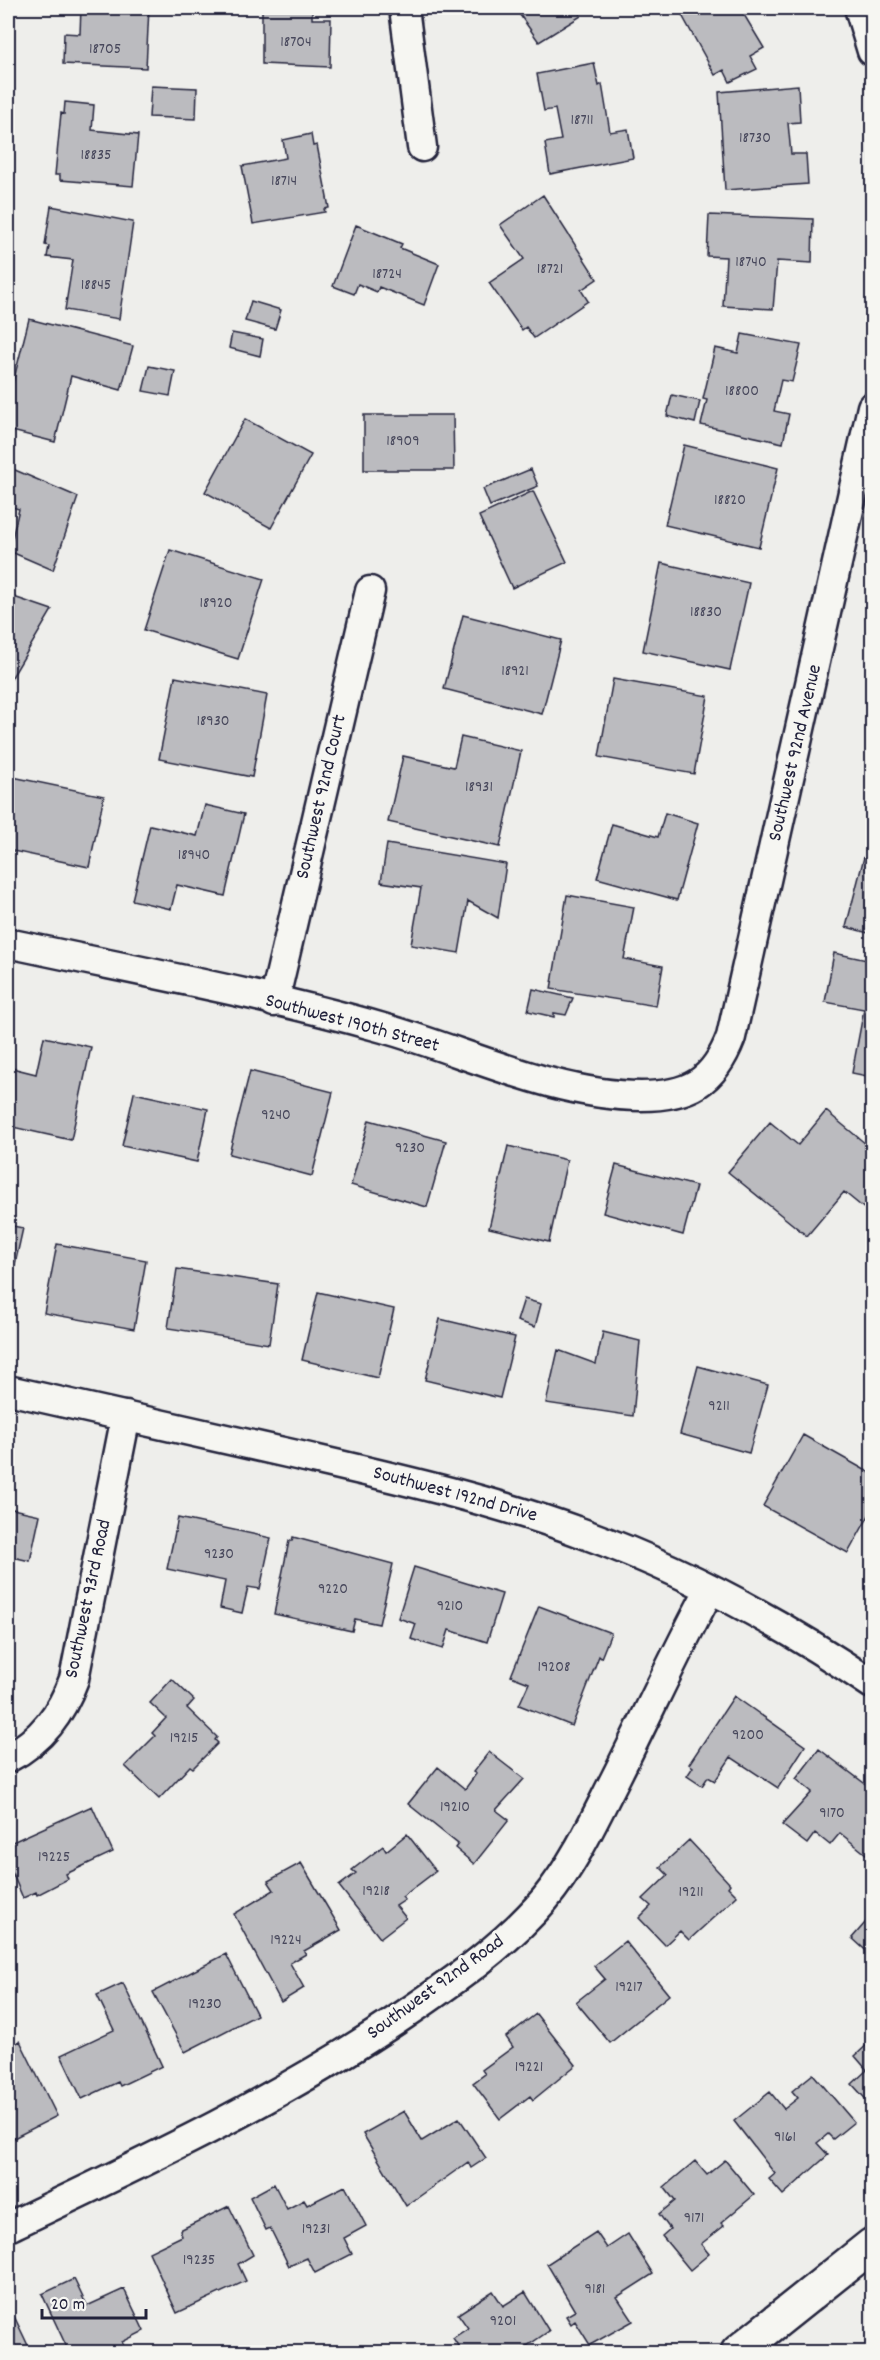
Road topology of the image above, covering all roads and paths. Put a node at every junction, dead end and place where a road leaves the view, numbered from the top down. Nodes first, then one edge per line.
1 (404, 8) edge
2 (859, 8) edge
3 (873, 51) edge
4 (422, 147) dead end
5 (873, 407) edge
6 (864, 499) edge
7 (370, 591) dead end
8 (8, 943) edge
9 (274, 1002) junction
10 (695, 1085) joint
11 (8, 1390) edge
12 (126, 1416) junction
13 (710, 1589) junction
14 (873, 1684) edge
15 (8, 1758) edge
16 (8, 2227) edge
17 (873, 2245) edge
18 (738, 2352) edge

1 - 4 street
2 - 3 street
5 - 6 street, Southwest 92nd Avenue
6 - 10 street, Southwest 92nd Avenue
7 - 9 street, Southwest 92nd Court
8 - 9 street, Southwest 190th Street
9 - 10 street, Southwest 190th Street
11 - 12 street, Southwest 192nd Drive
12 - 13 street, Southwest 192nd Drive
12 - 15 street, Southwest 93rd Road
13 - 14 street, Southwest 192nd Drive
13 - 16 street, Southwest 92nd Road
17 - 18 street

